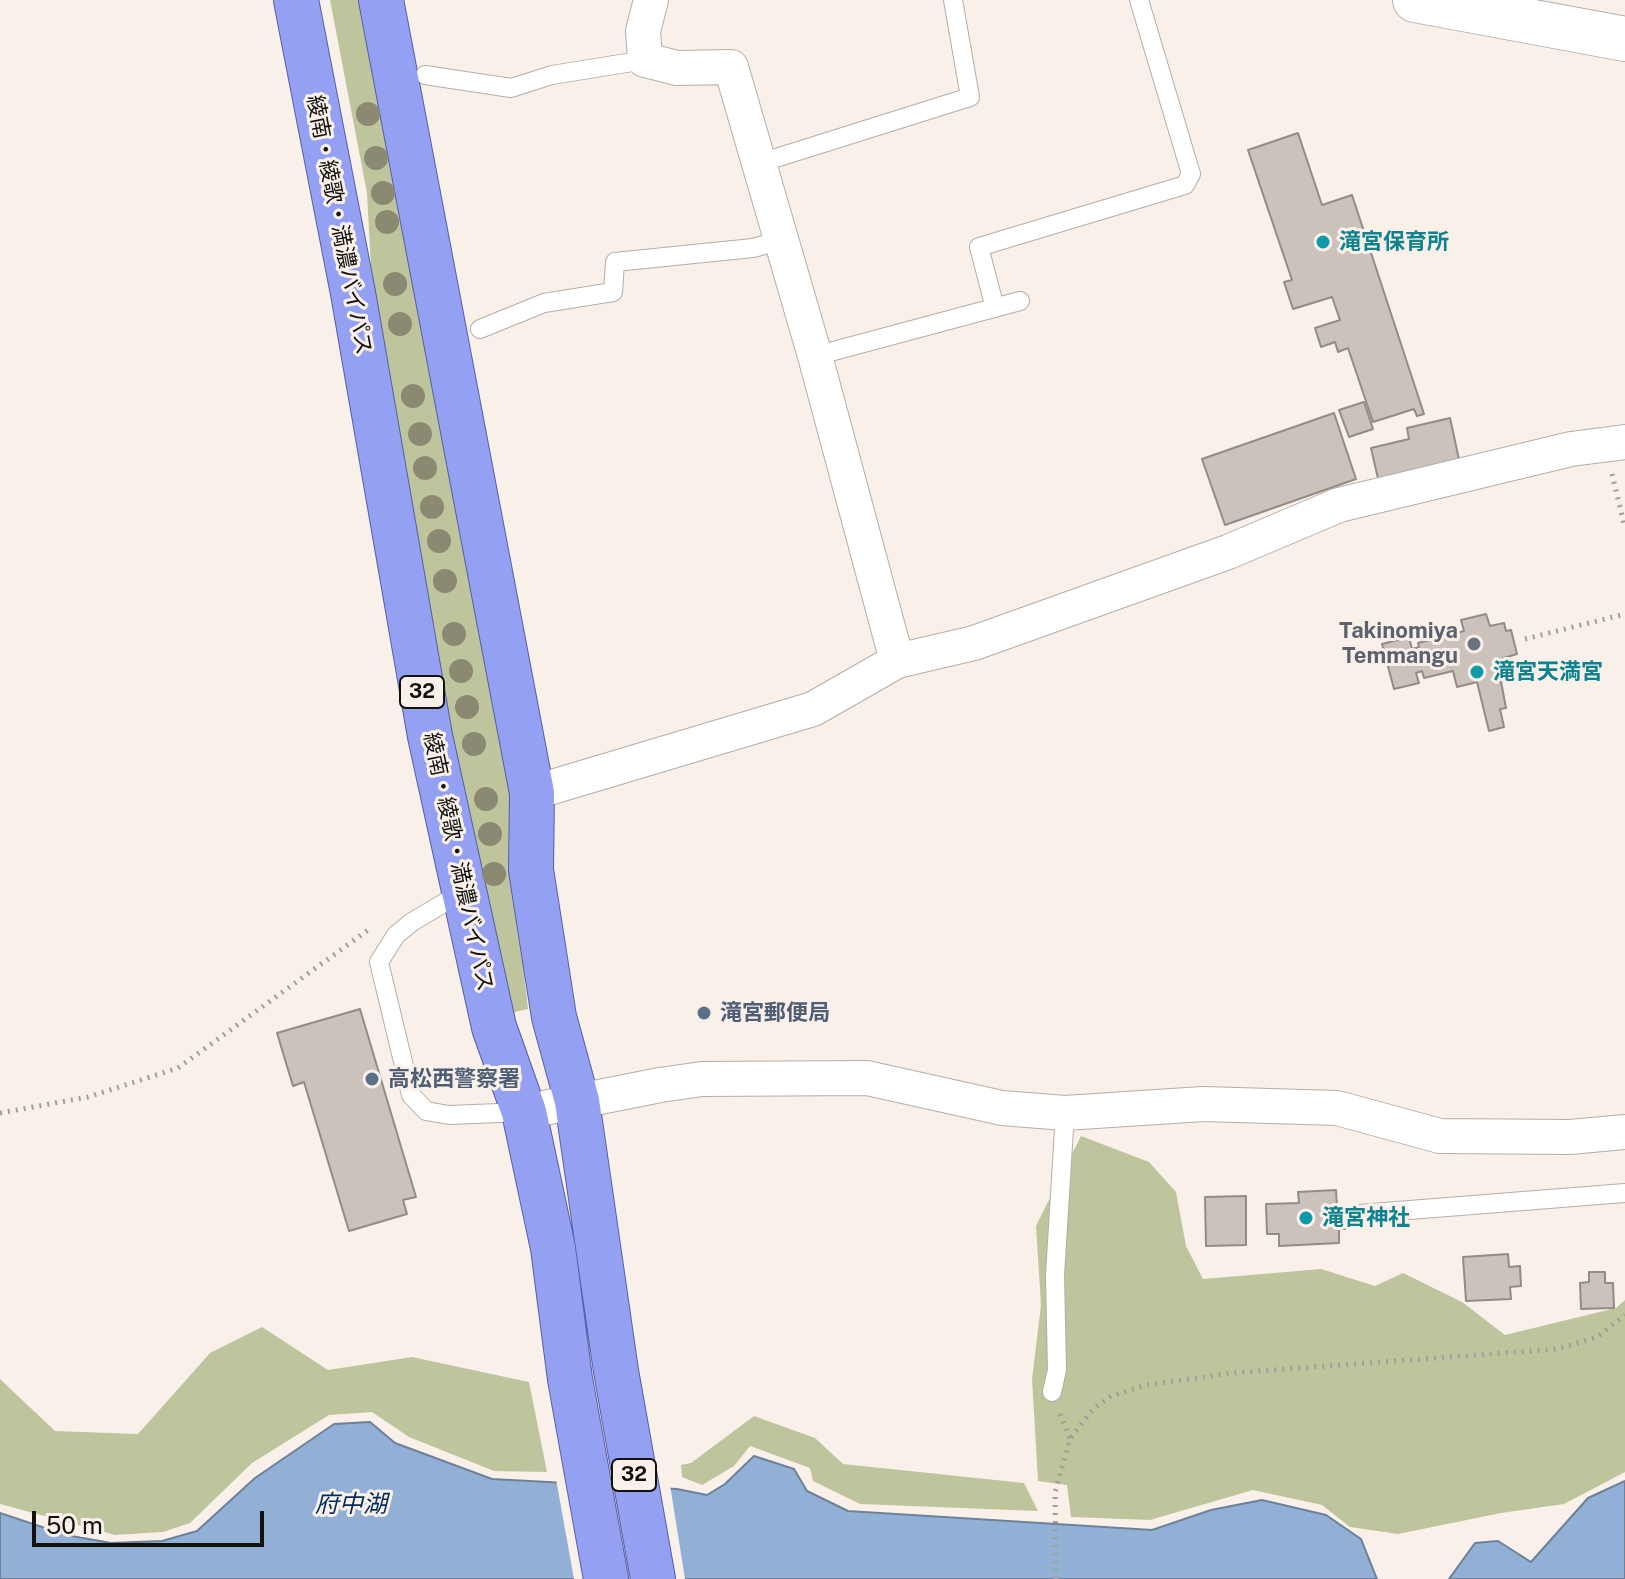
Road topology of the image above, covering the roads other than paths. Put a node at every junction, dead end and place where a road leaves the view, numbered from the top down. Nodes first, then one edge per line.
1 (296, 0) edge
2 (381, 0) edge
3 (651, 0) edge
4 (953, 0) edge
5 (1139, 0) edge
6 (1430, 2) edge
7 (1625, 39) edge
8 (645, 60) junction
9 (425, 75) dead end
10 (760, 163) junction
11 (782, 240) junction
12 (1020, 301) dead end
13 (995, 308) junction
14 (480, 329) dead end
15 (815, 356) junction
16 (1618, 453) edge
17 (897, 661) junction
18 (532, 793) junction
19 (465, 891) junction
20 (577, 1101) junction
21 (524, 1112) junction
22 (1065, 1113) junction
23 (1625, 1132) edge
24 (1625, 1193) edge
25 (1359, 1214) dead end
26 (1052, 1392) dead end
27 (606, 1579) edge
28 (653, 1579) edge

1 - 19 highway, 綾南・綾歌・満濃バイパス / 32
2 - 18 highway, 32
3 - 8 street
4 - 10 lane
5 - 13 lane
6 - 7 main road
8 - 9 lane
8 - 10 street
10 - 11 street
11 - 14 lane
11 - 15 street
12 - 13 lane
13 - 15 lane
15 - 17 street
16 - 17 street
17 - 18 street
18 - 20 highway, 32
19 - 21 highway, 綾南・綾歌・満濃バイパス / 32
19 - 21 lane
20 - 21 street
20 - 22 street
20 - 28 highway, 32
21 - 27 highway, 綾南・綾歌・満濃バイパス / 32
22 - 23 street
22 - 26 lane
24 - 25 lane

